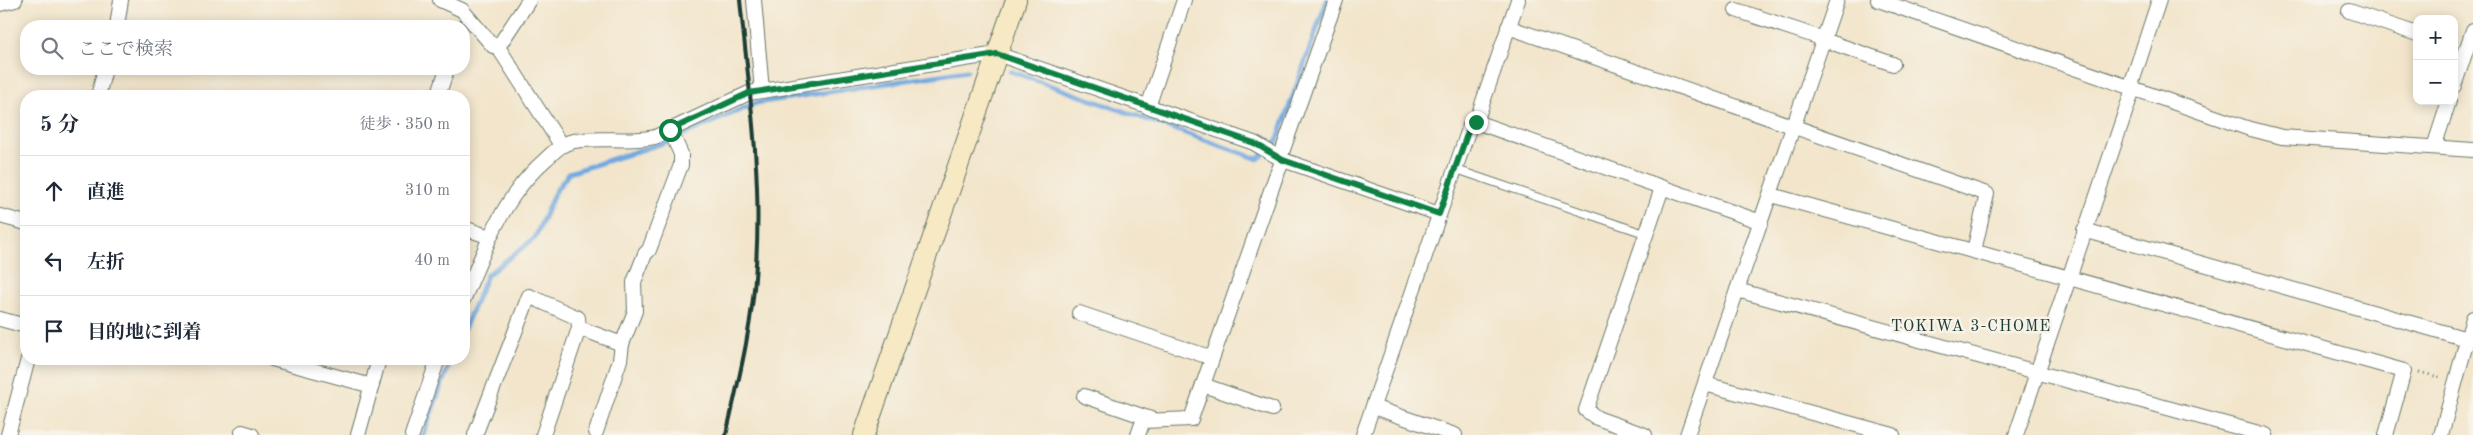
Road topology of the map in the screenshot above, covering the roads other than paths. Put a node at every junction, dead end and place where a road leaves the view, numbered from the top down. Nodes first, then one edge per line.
1 (15, 0) edge
2 (121, 0) edge
3 (440, 0) edge
4 (529, 0) edge
5 (754, 0) edge
6 (1016, 0) edge
7 (1184, 0) edge
8 (1336, 0) edge
9 (1518, 0) edge
10 (1837, 0) edge
11 (1878, 0) edge
12 (2159, 0) edge
13 (0, 4) edge
14 (1736, 10) dead end
15 (2349, 12) dead end
16 (118, 20) edge
17 (465, 20) edge
18 (470, 25) edge
19 (1508, 27) junction
20 (2473, 30) edge
21 (2413, 33) edge
22 (1824, 40) junction
23 (498, 47) junction
24 (2465, 48) edge
25 (997, 54) junction
26 (1892, 64) dead end
27 (2458, 72) edge
28 (103, 75) edge
29 (445, 75) edge
30 (2132, 89) junction
31 (100, 90) edge
32 (440, 90) edge
33 (762, 91) junction
34 (2448, 105) edge
35 (1148, 107) junction
36 (1476, 122) junction
37 (1795, 127) junction
38 (671, 130) junction
39 (561, 145) junction
40 (2434, 147) junction
41 (2473, 150) edge
42 (1280, 158) junction
43 (1455, 169) junction
44 (1662, 188) junction
45 (1770, 196) junction
46 (1439, 214) junction
47 (0, 216) edge
48 (20, 221) edge
49 (1761, 222) junction
50 (470, 230) edge
51 (2084, 230) junction
52 (1646, 234) junction
53 (490, 237) junction
54 (1974, 251) junction
55 (2068, 277) junction
56 (470, 284) edge
57 (1737, 290) junction
58 (1079, 313) dead end
59 (2473, 318) edge
60 (0, 319) edge
61 (20, 324) edge
62 (578, 328) junction
63 (2467, 339) junction
64 (622, 344) junction
65 (1212, 358) junction
66 (26, 365) edge
67 (294, 365) edge
68 (377, 365) edge
69 (436, 365) edge
70 (2038, 372) junction
71 (1704, 384) junction
72 (1203, 385) junction
73 (372, 386) junction
74 (1084, 396) dead end
75 (1373, 407) junction
76 (1272, 409) dead end
77 (1154, 421) junction
78 (593, 434) edge
79 (8, 435) edge
80 (358, 435) edge
81 (412, 435) edge
82 (475, 435) edge
83 (543, 435) edge
84 (864, 435) edge
85 (1138, 435) edge
86 (1363, 435) edge
87 (1455, 435) edge
88 (1645, 435) edge
89 (1687, 435) edge
90 (1893, 435) edge
91 (2016, 435) edge
92 (2266, 435) edge
93 (2386, 435) edge
94 (2441, 435) edge

1 - 13 street
2 - 16 street
3 - 17 street
4 - 23 street
5 - 33 street
6 - 25 street
7 - 35 street
8 - 42 street
9 - 19 street
10 - 22 street
11 - 30 street
12 - 30 street
14 - 22 street
15 - 21 street
18 - 23 street
19 - 36 street
19 - 37 street
20 - 24 street
22 - 26 street
22 - 37 street
23 - 39 street
24 - 27 street
25 - 33 street
25 - 35 street
25 - 84 street
28 - 31 street
29 - 32 street
30 - 40 street
30 - 51 street
33 - 38 street
34 - 40 street
35 - 42 street
36 - 43 street
36 - 44 street
37 - 45 street
37 - 54 street
38 - 39 street
38 - 64 street
39 - 53 street
40 - 41 street
42 - 46 street
42 - 65 street
43 - 46 street
43 - 52 lane
44 - 49 street
44 - 52 street
45 - 49 street
45 - 54 street
46 - 75 street
47 - 48 street
49 - 57 street
50 - 53 street
51 - 55 street
51 - 63 street
52 - 88 street
53 - 56 street
54 - 55 street
55 - 70 street
55 - 93 street
57 - 70 street
57 - 71 street
58 - 65 street
59 - 63 street
60 - 61 street
62 - 64 street
62 - 82 street
62 - 83 street
63 - 94 street
64 - 78 street
65 - 72 street
66 - 79 street
67 - 73 street
68 - 73 street
69 - 81 street
70 - 91 street
70 - 92 street
71 - 89 street
71 - 90 street
72 - 76 street
72 - 77 street
73 - 80 street
74 - 77 street
75 - 86 street
75 - 87 street
77 - 85 street

